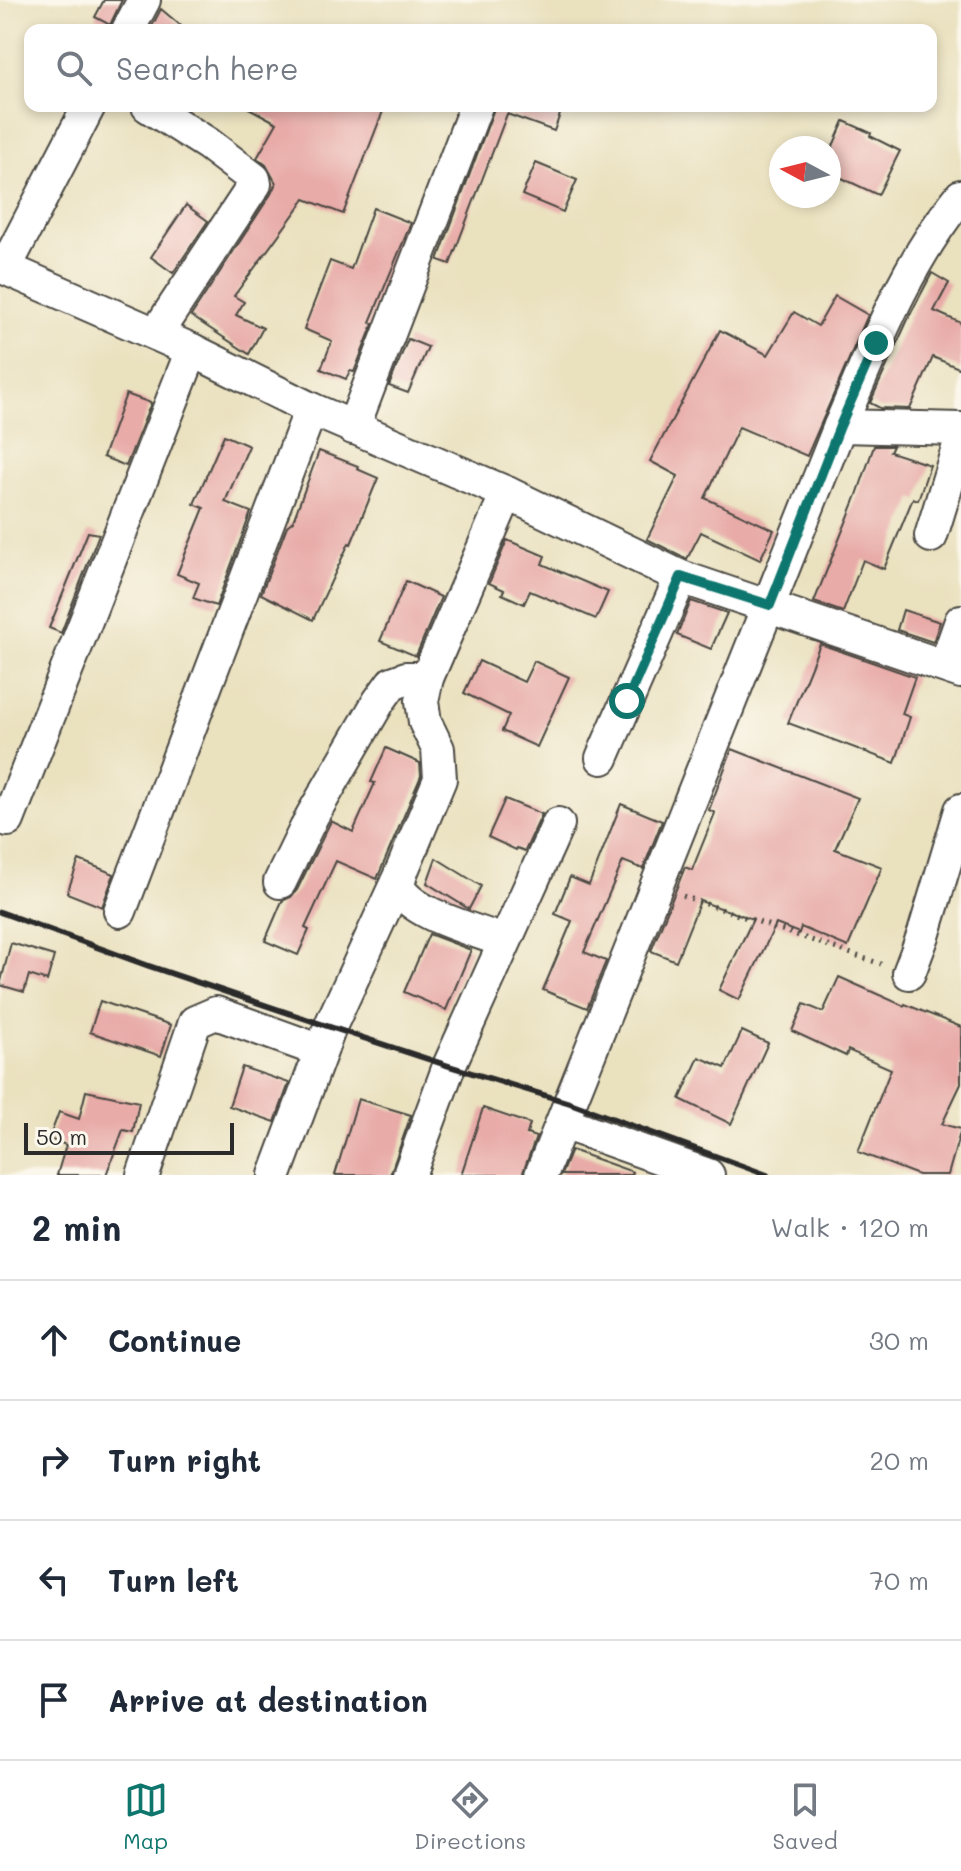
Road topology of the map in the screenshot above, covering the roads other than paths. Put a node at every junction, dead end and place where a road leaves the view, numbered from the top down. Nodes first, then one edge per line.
1 (144, 0) edge
2 (131, 24) edge
3 (86, 112) edge
4 (157, 112) edge
5 (474, 112) edge
6 (961, 196) edge
7 (2, 267) edge
8 (156, 334) junction
9 (192, 350) junction
10 (311, 409) junction
11 (840, 426) junction
12 (353, 428) junction
13 (961, 429) edge
14 (961, 439) edge
15 (507, 493) junction
16 (931, 536) dead end
17 (681, 577) junction
18 (770, 605) junction
19 (961, 621) edge
20 (953, 669) edge
21 (427, 678) junction
22 (602, 758) dead end
23 (961, 810) edge
24 (8, 820) dead end
25 (558, 824) dead end
26 (401, 873) junction
27 (280, 882) dead end
28 (120, 911) dead end
29 (503, 941) junction
30 (909, 973) road end
31 (321, 1051) junction
32 (563, 1123) junction
33 (143, 1175) edge
34 (275, 1175) edge
35 (409, 1175) edge
36 (541, 1175) edge
37 (708, 1175) edge

1 - 2 street
3 - 7 street
4 - 8 street
5 - 12 street
6 - 11 street
7 - 8 street
8 - 9 street
9 - 10 street
9 - 24 street
10 - 12 street
10 - 28 street
11 - 13 street
11 - 18 street
12 - 15 street
14 - 16 street
15 - 17 street
15 - 21 street
17 - 18 street
17 - 22 street
18 - 20 street
18 - 32 street
19 - 20 street
21 - 26 street
21 - 27 street
23 - 30 street
25 - 29 street
26 - 29 street
26 - 31 street
29 - 35 street
31 - 33 street
31 - 34 street
32 - 36 street
32 - 37 street

